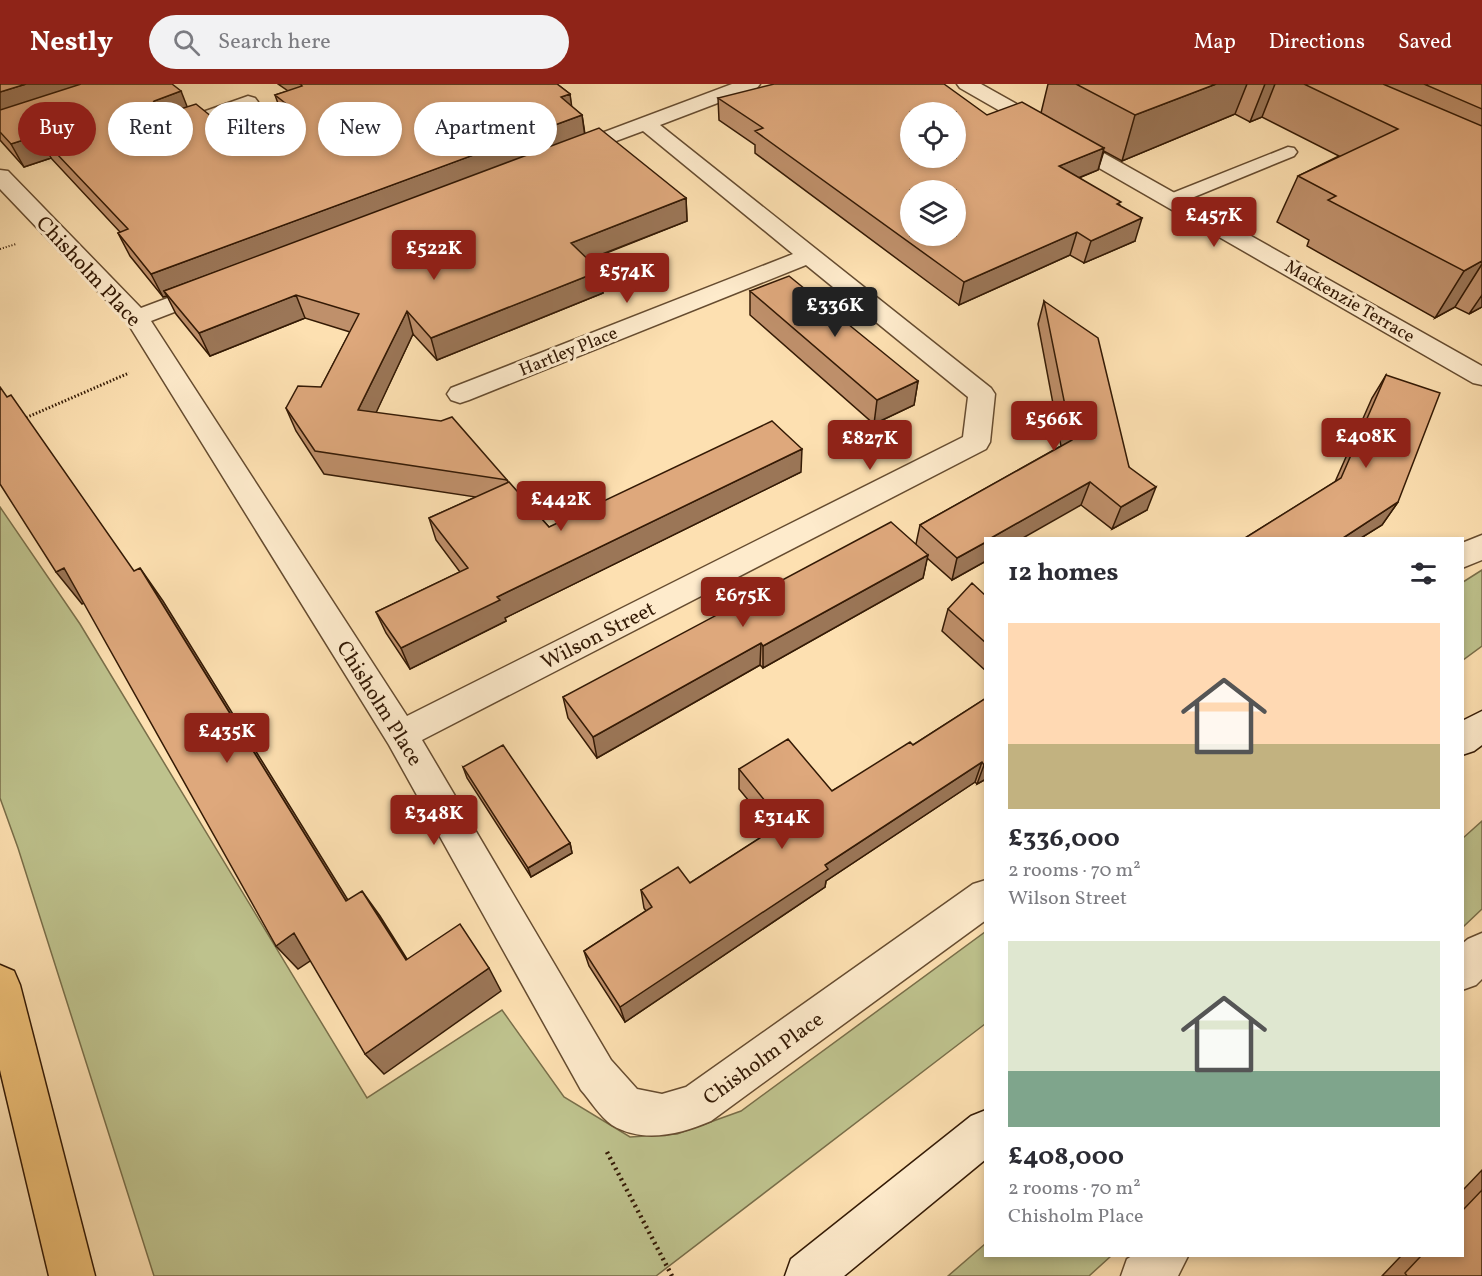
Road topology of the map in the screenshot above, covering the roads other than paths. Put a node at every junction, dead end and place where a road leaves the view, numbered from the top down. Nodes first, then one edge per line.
1 (750, 84) edge
2 (967, 84) edge
3 (231, 90) dead end
4 (248, 102) edge
5 (645, 123) junction
6 (1288, 152) dead end
7 (546, 161) edge
8 (0, 176) edge
9 (1171, 200) junction
10 (810, 255) junction
11 (236, 279) edge
12 (137, 318) junction
13 (1482, 377) edge
14 (460, 393) dead end
15 (1482, 546) edge
16 (1464, 556) edge
17 (1482, 725) edge
18 (401, 735) junction
19 (1464, 739) edge
20 (984, 898) edge
21 (1482, 952) edge
22 (1464, 969) edge
23 (0, 985) edge
24 (984, 1133) edge
25 (1164, 1257) edge
26 (72, 1276) edge
27 (808, 1276) edge
28 (1144, 1276) edge

1 - 5 street
2 - 9 street, Mackenzie Terrace
3 - 4 street
5 - 7 street
5 - 10 street, Wilson Street
6 - 9 lane
8 - 12 street, Chisholm Place
9 - 13 street, Mackenzie Terrace
10 - 14 street, Hartley Place
10 - 18 street, Wilson Street
11 - 12 street
12 - 18 street, Chisholm Place
15 - 16 street
17 - 19 street
18 - 20 street, Chisholm Place
21 - 22 street
23 - 26 main road
24 - 27 street
25 - 28 street

